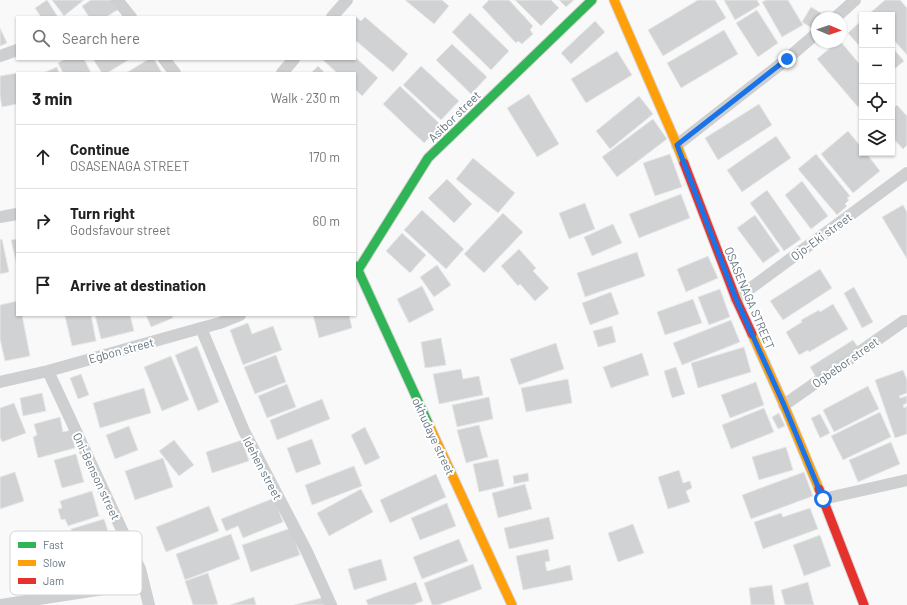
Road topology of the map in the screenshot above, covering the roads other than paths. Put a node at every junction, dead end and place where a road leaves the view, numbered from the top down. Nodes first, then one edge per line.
1 (117, 0) edge
2 (347, 0) edge
3 (592, 0) edge
4 (614, 0) edge
5 (856, 0) edge
6 (842, 12) edge
7 (130, 16) edge
8 (333, 16) edge
9 (811, 38) edge
10 (16, 50) edge
11 (0, 56) edge
12 (165, 60) edge
13 (293, 60) edge
14 (174, 72) edge
15 (283, 72) edge
16 (677, 145) junction
17 (907, 173) edge
18 (16, 214) edge
19 (0, 217) edge
20 (356, 269) edge
21 (736, 299) junction
22 (238, 316) edge
23 (907, 320) edge
24 (201, 328) junction
25 (48, 371) junction
26 (0, 382) edge
27 (784, 405) junction
28 (907, 480) edge
29 (823, 499) junction
30 (122, 531) edge
31 (142, 578) edge
32 (143, 583) joint
33 (65, 595) edge
34 (0, 605) edge
35 (149, 605) edge
36 (331, 605) edge
37 (512, 605) edge
38 (864, 605) edge

1 - 7 street
2 - 8 street
3 - 20 street, Asibor street
4 - 16 street, OSASENAGA STREET
5 - 6 street
9 - 16 street
10 - 11 street
12 - 14 street
13 - 15 street
16 - 21 street, OSASENAGA STREET
17 - 21 street, Ojo-Eki street
18 - 19 street
20 - 37 street, okhudaye street
21 - 27 street, OSASENAGA STREET
22 - 24 street, Egbon street
23 - 27 street, Ogbebor street
24 - 25 street, Egbon street
24 - 36 street, Idehen street
25 - 26 street, Egbon street
25 - 30 street, Oni-Benson street
27 - 29 street, OSASENAGA STREET
28 - 29 street
29 - 38 street, OSASENAGA STREET
31 - 32 street, Oni-Benson street
32 - 35 street, Oni-Benson street
33 - 34 street

